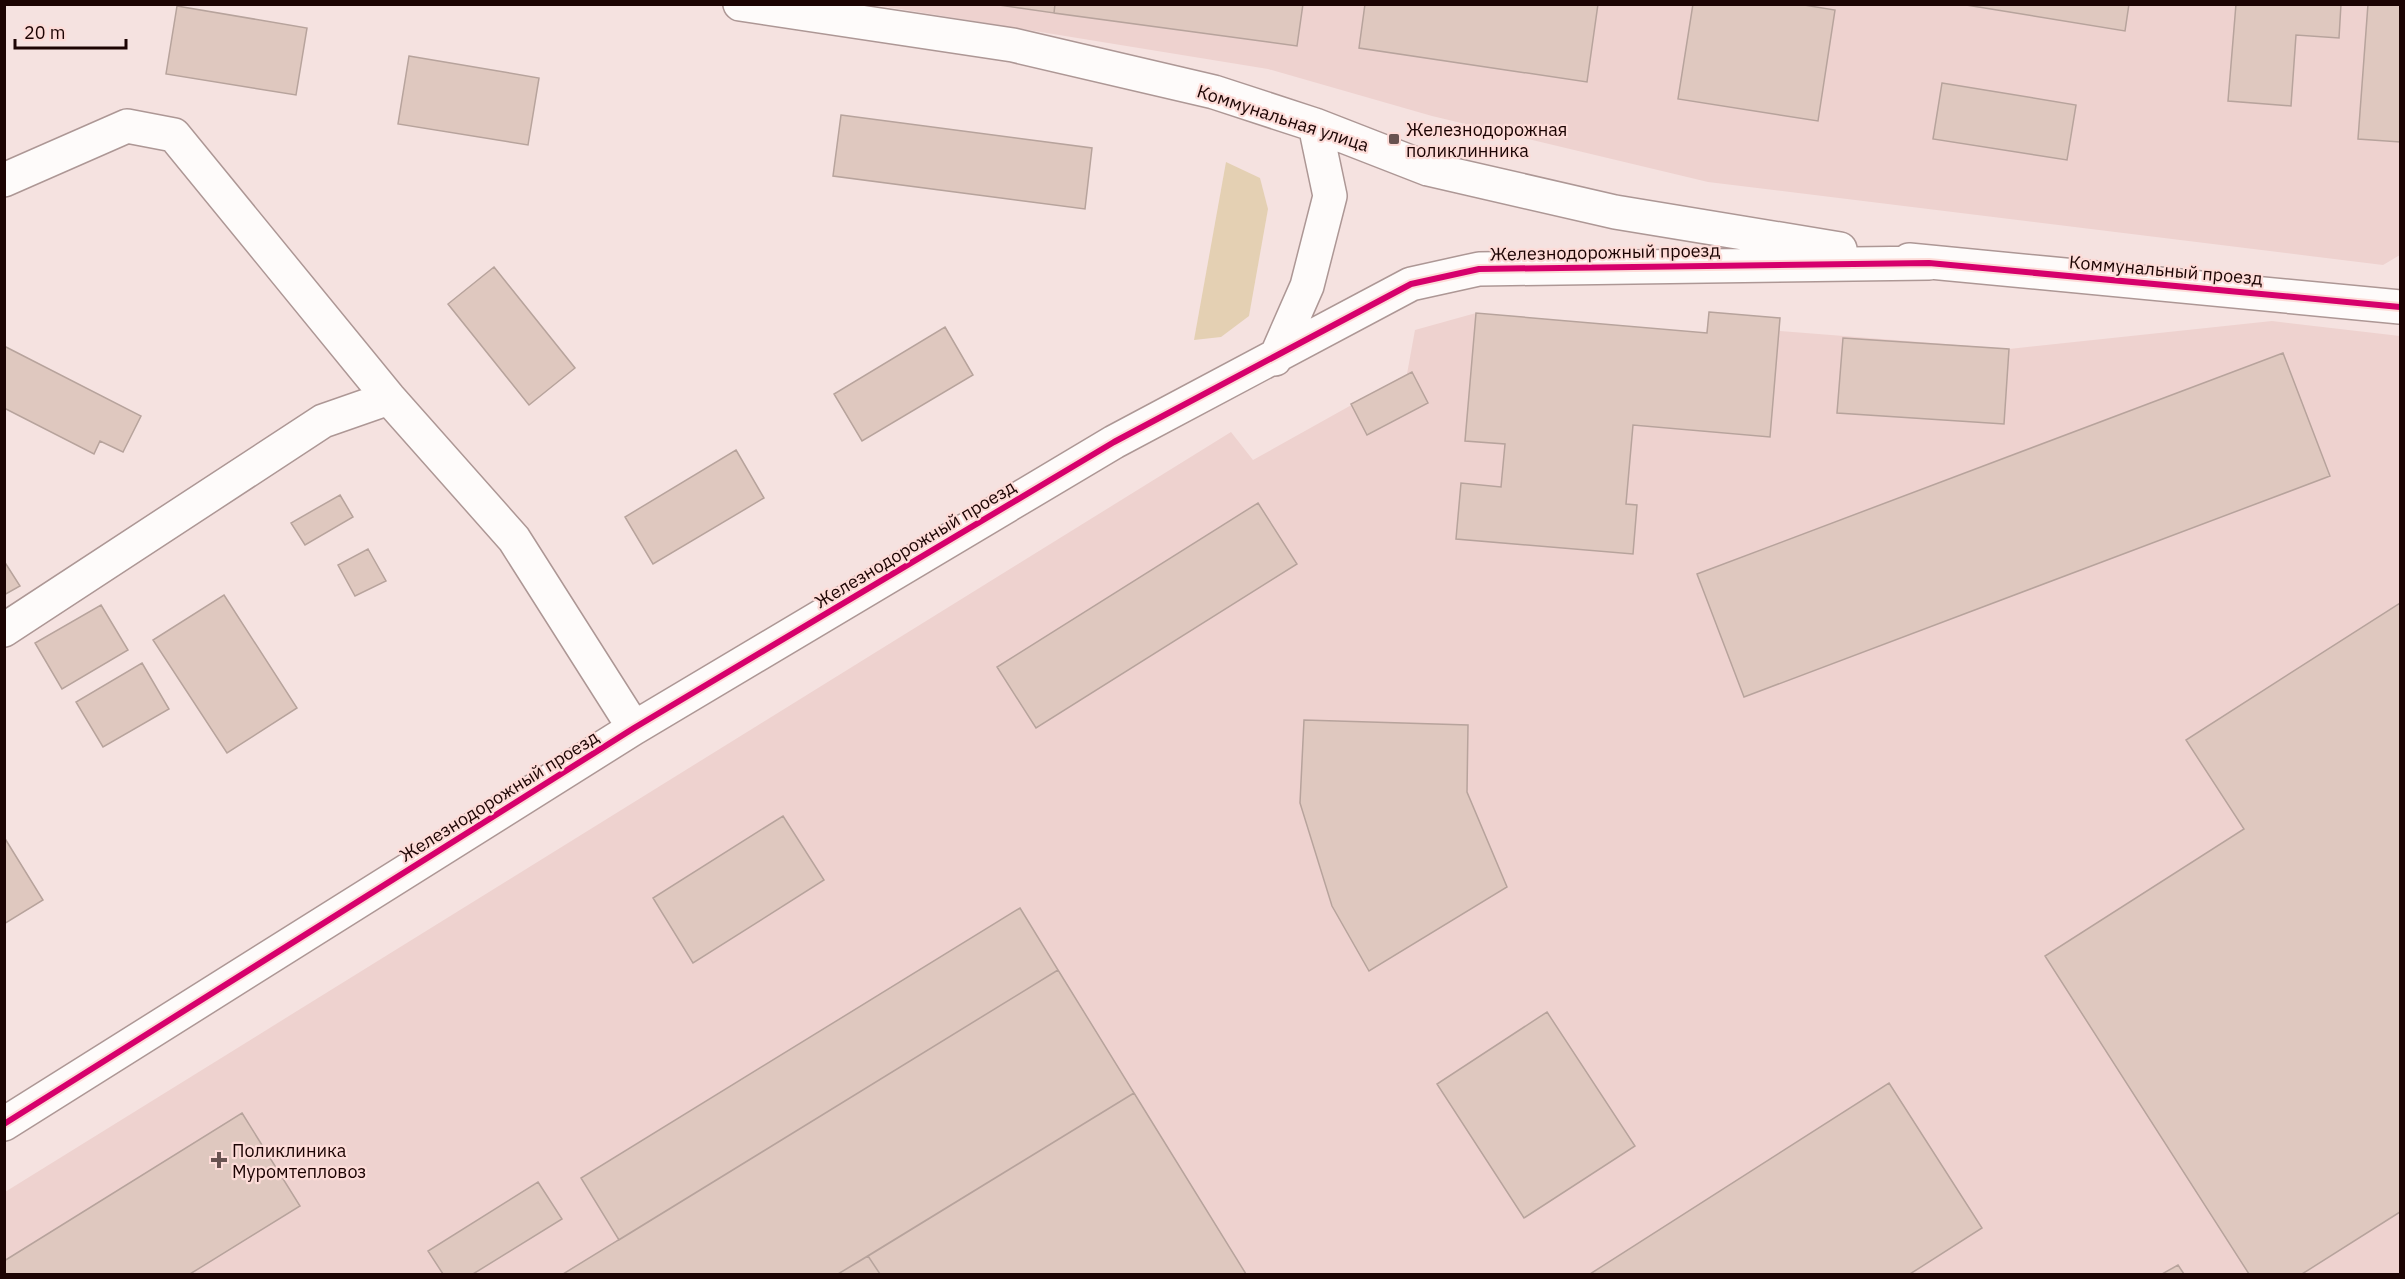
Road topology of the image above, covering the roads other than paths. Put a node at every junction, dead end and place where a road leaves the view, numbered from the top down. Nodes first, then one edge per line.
1 (741, 4) edge
2 (798, 9) edge
3 (1315, 125) junction
4 (4, 180) edge
5 (1929, 263) junction
6 (2400, 307) edge
7 (1275, 359) junction
8 (389, 398) junction
9 (4, 630) edge
10 (634, 728) junction
11 (4, 1124) edge

1 - 2 street, Коммунальная улица
2 - 3 street, Коммунальная улица
3 - 5 street, Коммунальная улица
3 - 7 street
4 - 8 street
5 - 6 street, Коммунальный проезд
5 - 7 street, Железнодорожный проезд
7 - 10 street, Железнодорожный проезд
8 - 9 street
8 - 10 street
10 - 11 street, Железнодорожный проезд

